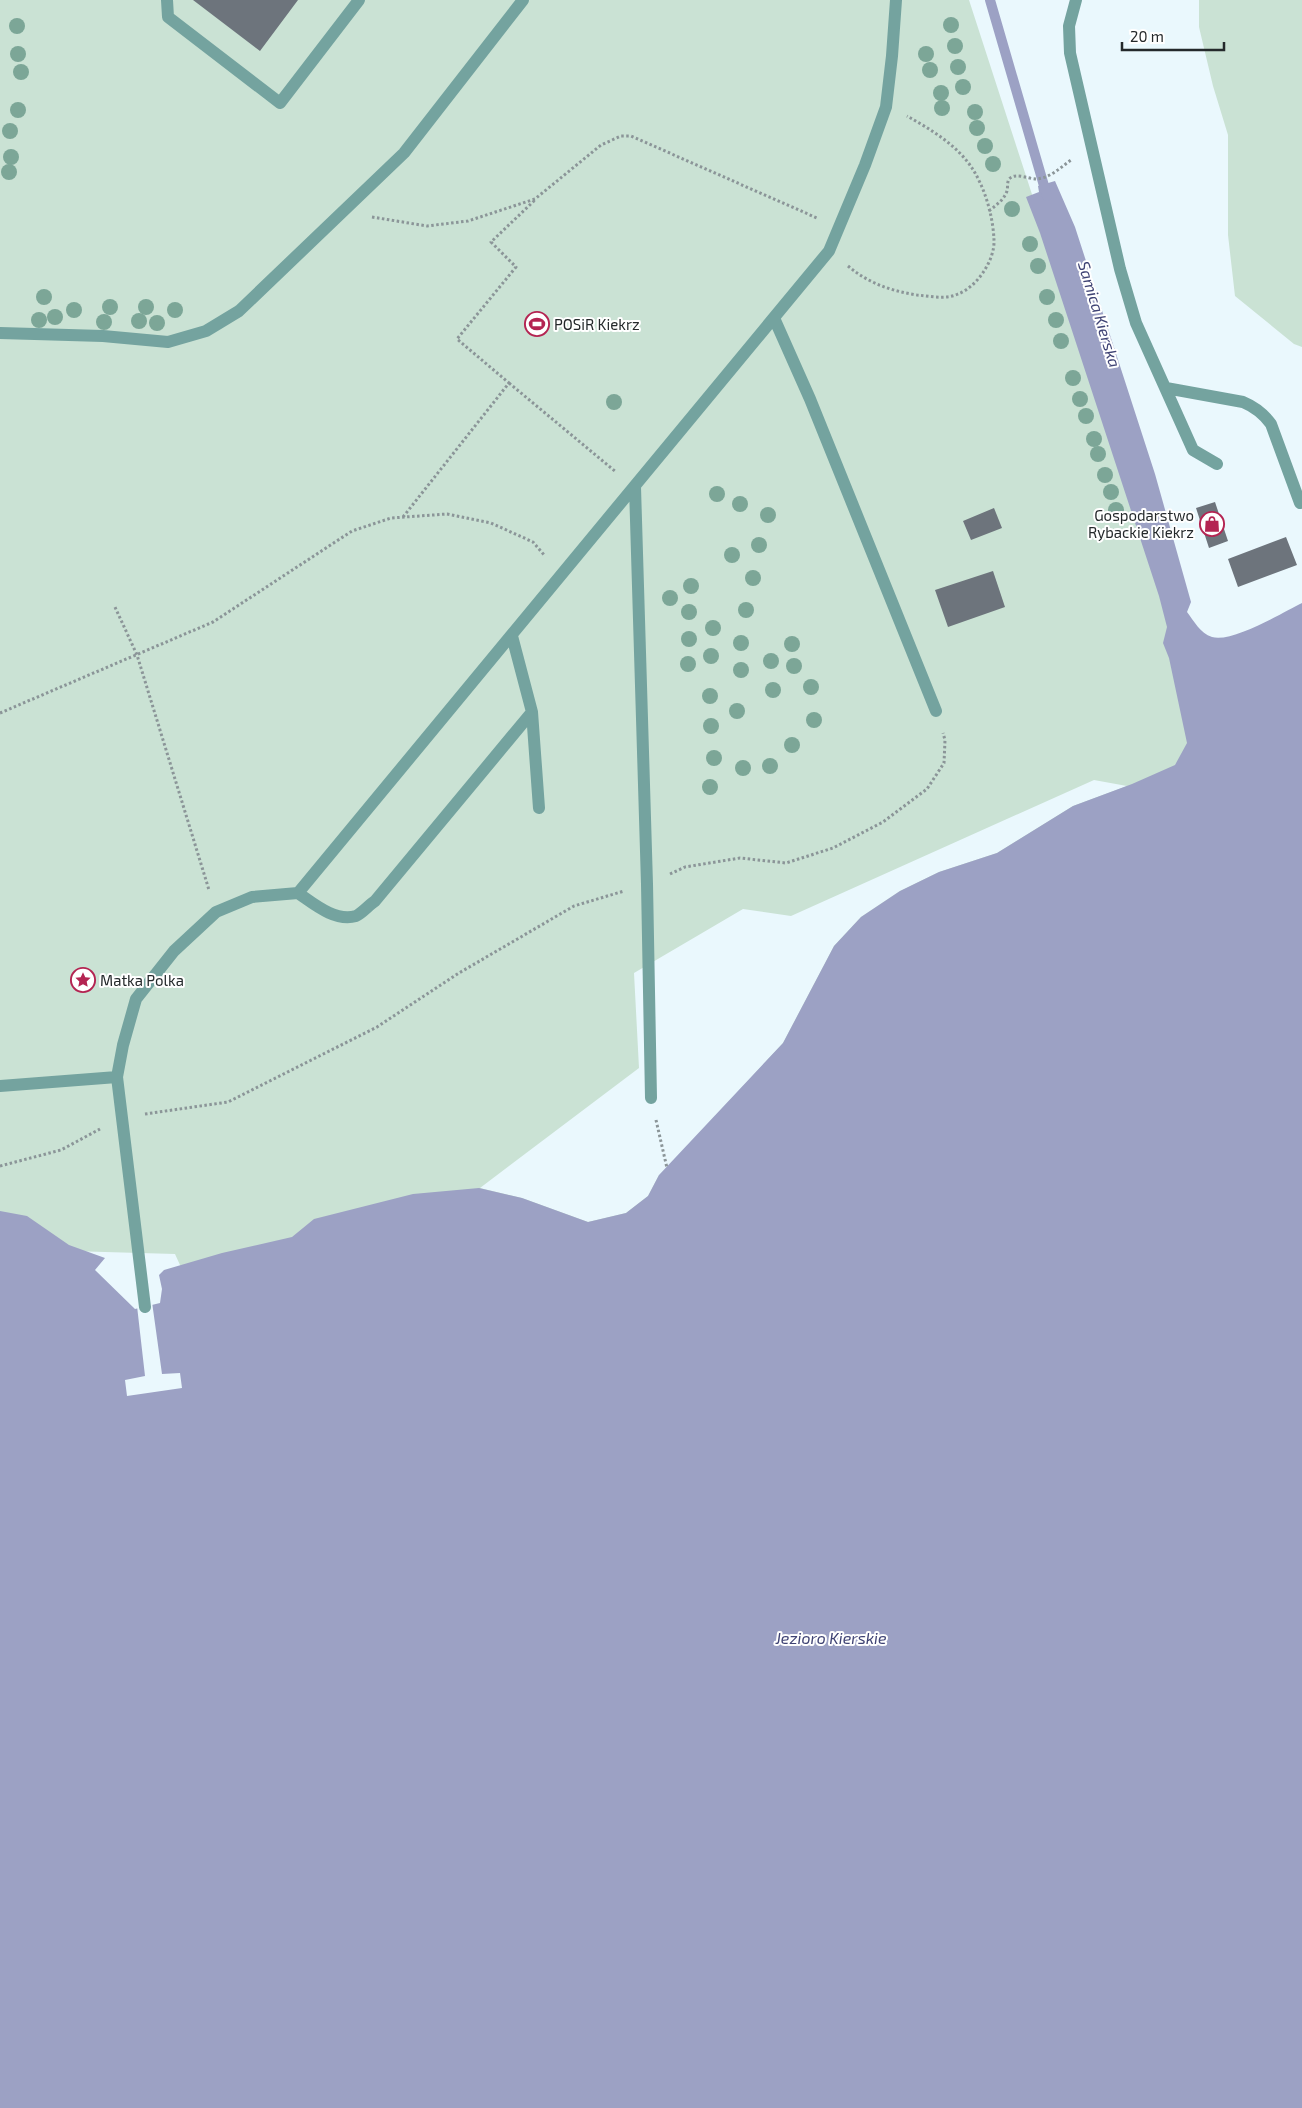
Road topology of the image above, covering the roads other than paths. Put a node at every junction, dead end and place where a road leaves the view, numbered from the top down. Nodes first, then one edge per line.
1 (167, 0) edge
2 (359, 0) edge
3 (523, 0) edge
4 (896, 0) edge
5 (1076, 0) edge
6 (774, 318) junction
7 (0, 333) edge
8 (1166, 388) junction
9 (1217, 464) dead end
10 (634, 487) junction
11 (1300, 503) dead end
12 (512, 636) junction
13 (936, 711) road end
14 (532, 712) junction
15 (538, 808) dead end
16 (298, 893) junction
17 (118, 1077) junction
18 (0, 1086) edge
19 (650, 1098) road end
20 (145, 1307) dead end

1 - 2 lane
3 - 7 lane
4 - 6 lane
5 - 8 lane
6 - 10 lane
6 - 13 lane
8 - 9 lane
8 - 11 lane
10 - 12 lane
10 - 19 lane
12 - 14 lane
12 - 16 lane
14 - 15 lane
14 - 16 lane
16 - 17 lane
17 - 18 lane
17 - 20 lane

